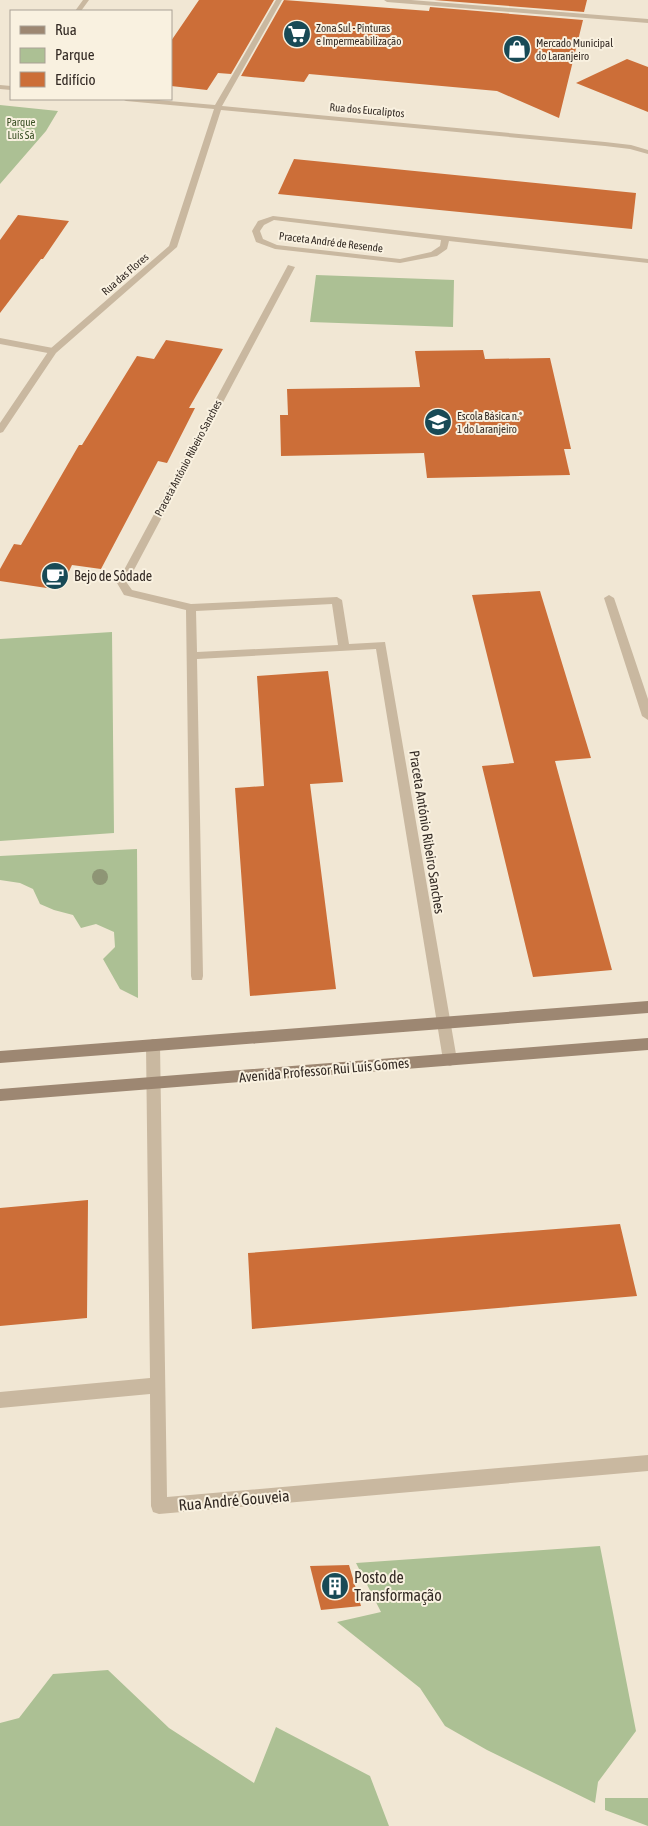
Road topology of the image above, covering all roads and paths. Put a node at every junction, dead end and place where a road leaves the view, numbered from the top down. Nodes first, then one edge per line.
1 (279, 0) edge
2 (387, 0) edge
3 (510, 0) edge
4 (435, 2) edge
5 (508, 10) junction
6 (648, 21) edge
7 (138, 100) edge
8 (218, 107) junction
9 (648, 152) edge
10 (445, 238) junction
11 (648, 261) edge
12 (291, 267) dead end
13 (0, 341) edge
14 (53, 351) junction
15 (0, 430) edge
16 (609, 598) dead end
17 (190, 608) junction
18 (344, 648) junction
19 (193, 656) junction
20 (648, 716) edge
21 (197, 976) dead end
22 (648, 1007) edge
23 (444, 1022) junction
24 (648, 1044) edge
25 (153, 1045) junction
26 (0, 1057) edge
27 (450, 1060) junction
28 (154, 1084) junction
29 (0, 1095) edge
30 (158, 1385) junction
31 (0, 1400) edge
32 (648, 1463) edge

1 - 8 street, Rua das Flores
2 - 4 street
3 - 5 street
4 - 5 street
5 - 6 street
7 - 8 street, Rua dos Eucaliptos
8 - 9 street, Rua dos Eucaliptos
8 - 14 street, Rua das Flores
10 - 10 street, Praceta André de Resende
10 - 11 street, Praceta André de Resende
12 - 17 street, Praceta António Ribeiro Sanches
13 - 14 street
14 - 15 street, Rua das Flores
16 - 20 street
17 - 18 street, Praceta António Ribeiro Sanches
17 - 19 street
18 - 19 street, Praceta António Ribeiro Sanches
18 - 23 street, Praceta António Ribeiro Sanches
19 - 21 street
22 - 23 main road
23 - 25 main road
23 - 27 street, Praceta António Ribeiro Sanches
24 - 27 main road, Avenida Professor Rui Luís Gomes
25 - 26 main road
25 - 28 street, Rua André Gouveia
27 - 28 main road, Avenida Professor Rui Luís Gomes
28 - 29 main road, Avenida Professor Rui Luís Gomes
28 - 30 street, Rua André Gouveia
30 - 31 street
30 - 32 street, Rua André Gouveia

